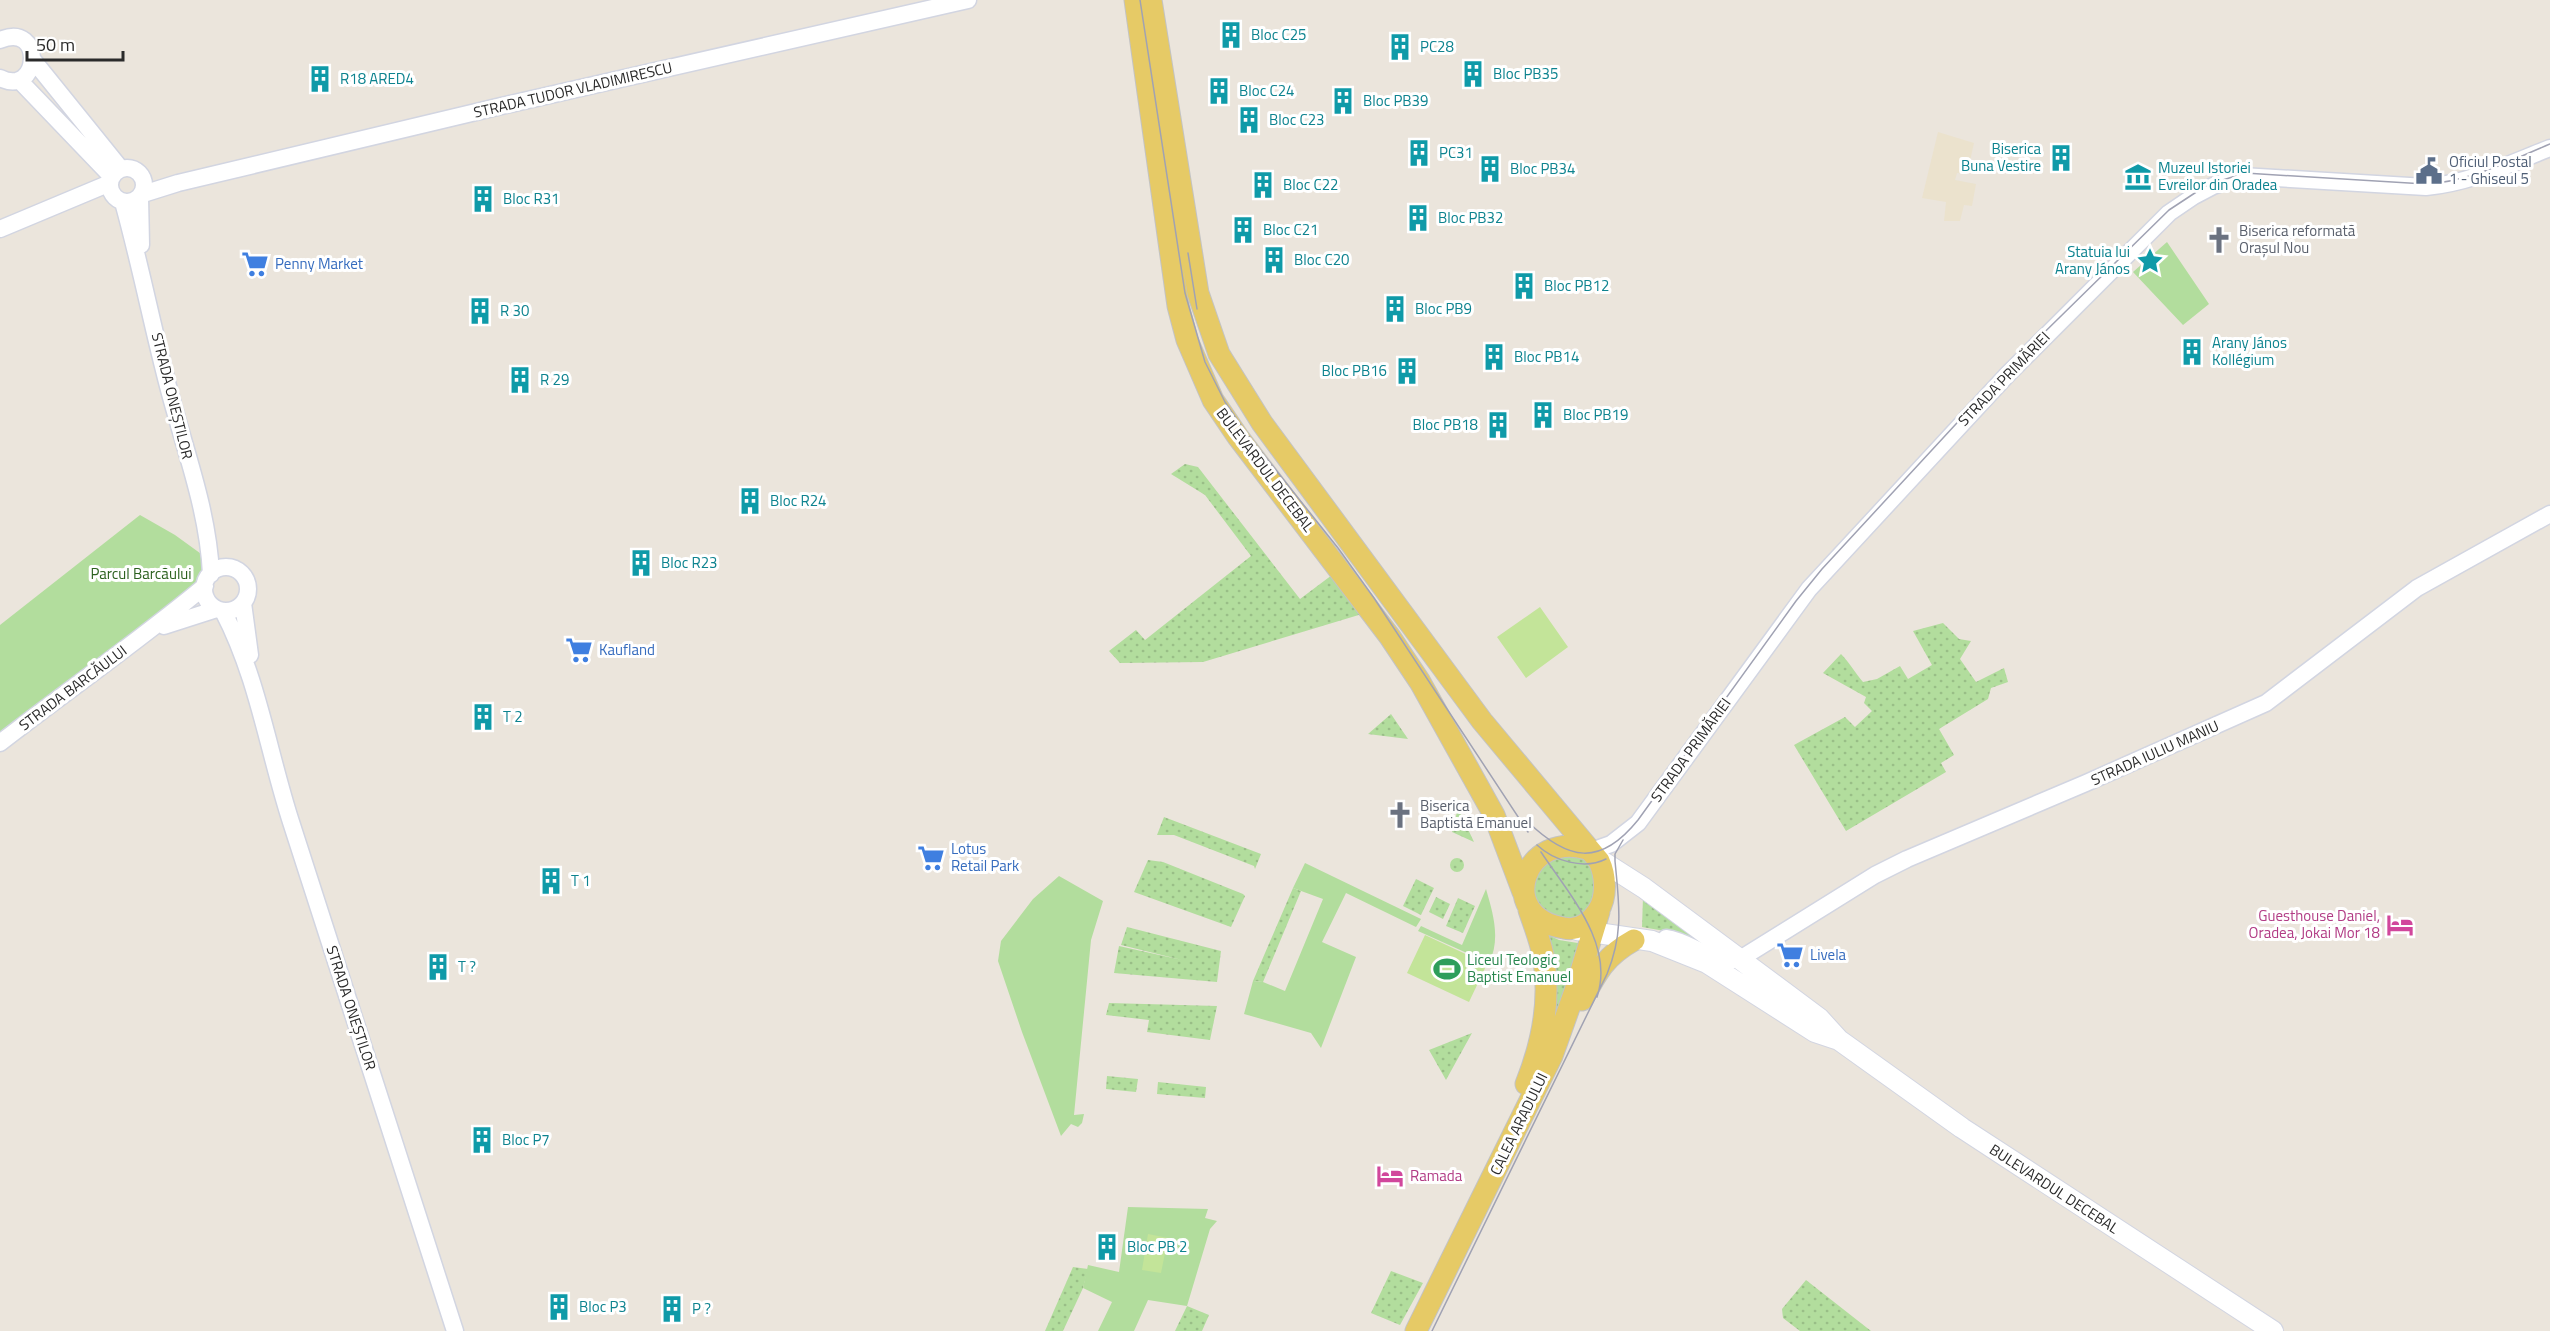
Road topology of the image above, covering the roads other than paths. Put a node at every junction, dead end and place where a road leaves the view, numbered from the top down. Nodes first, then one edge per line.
1 (968, 0) edge
2 (1135, 0) edge
3 (1150, 0) edge
4 (5, 36) edge
5 (33, 60) junction
6 (0, 78) edge
7 (19, 80) junction
8 (2550, 148) edge
9 (120, 183) junction
10 (178, 183) junction
11 (141, 195) junction
12 (0, 229) edge
13 (142, 273) junction
14 (2550, 514) edge
15 (205, 518) junction
16 (231, 568) junction
17 (208, 580) junction
18 (243, 603) junction
19 (220, 610) junction
20 (147, 634) junction
21 (254, 682) junction
22 (0, 743) edge
23 (1593, 853) junction
24 (1525, 898) junction
25 (1582, 931) junction
26 (1643, 940) junction
27 (1740, 959) junction
28 (1839, 1040) junction
29 (1552, 1056) junction
30 (455, 1331) edge
31 (1407, 1331) edge
32 (1416, 1331) edge
33 (2273, 1331) edge

1 - 10 street, STRADA TUDOR VLADIMIRESCU
2 - 24 main road, BULEVARDUL DECEBAL
3 - 23 main road, BULEVARDUL DECEBAL
4 - 5 street, STRADA ONEȘTILOR
5 - 7 street
5 - 9 street, STRADA ONEȘTILOR
6 - 7 street
7 - 9 street, STRADA ONEȘTILOR
8 - 23 street, STRADA PRIMĂRIEI
9 - 10 street
9 - 11 street, STRADA TUDOR VLADIMIRESCU
9 - 11 street, STRADA ONEȘTILOR
9 - 12 street, STRADA TUDOR VLADIMIRESCU
9 - 13 street, STRADA ONEȘTILOR
10 - 11 street, STRADA TUDOR VLADIMIRESCU
11 - 13 street, STRADA ONEȘTILOR
13 - 15 street, STRADA ONEȘTILOR
14 - 27 street, STRADA IULIU MANIU
15 - 16 street, STRADA ONEȘTILOR
15 - 17 street, STRADA ONEȘTILOR
16 - 17 street
16 - 18 street
17 - 19 street
17 - 20 street, STRADA BARCĂULUI
18 - 19 street
18 - 21 street, STRADA ONEȘTILOR
19 - 20 street, STRADA BARCĂULUI
19 - 21 street, STRADA ONEȘTILOR
20 - 22 street, STRADA BARCĂULUI
21 - 30 street, STRADA ONEȘTILOR
23 - 24 main road
23 - 25 main road, CALEA ARADULUI
23 - 27 main road, BULEVARDUL DECEBAL
24 - 25 main road
24 - 31 main road, CALEA ARADULUI
25 - 26 main road, BULEVARDUL DECEBAL
25 - 29 main road, CALEA ARADULUI
26 - 27 street, BULEVARDUL DECEBAL
26 - 28 main road, BULEVARDUL DECEBAL
26 - 29 main road
27 - 28 main road, BULEVARDUL DECEBAL
28 - 33 main road, BULEVARDUL DECEBAL
29 - 32 main road, CALEA ARADULUI

